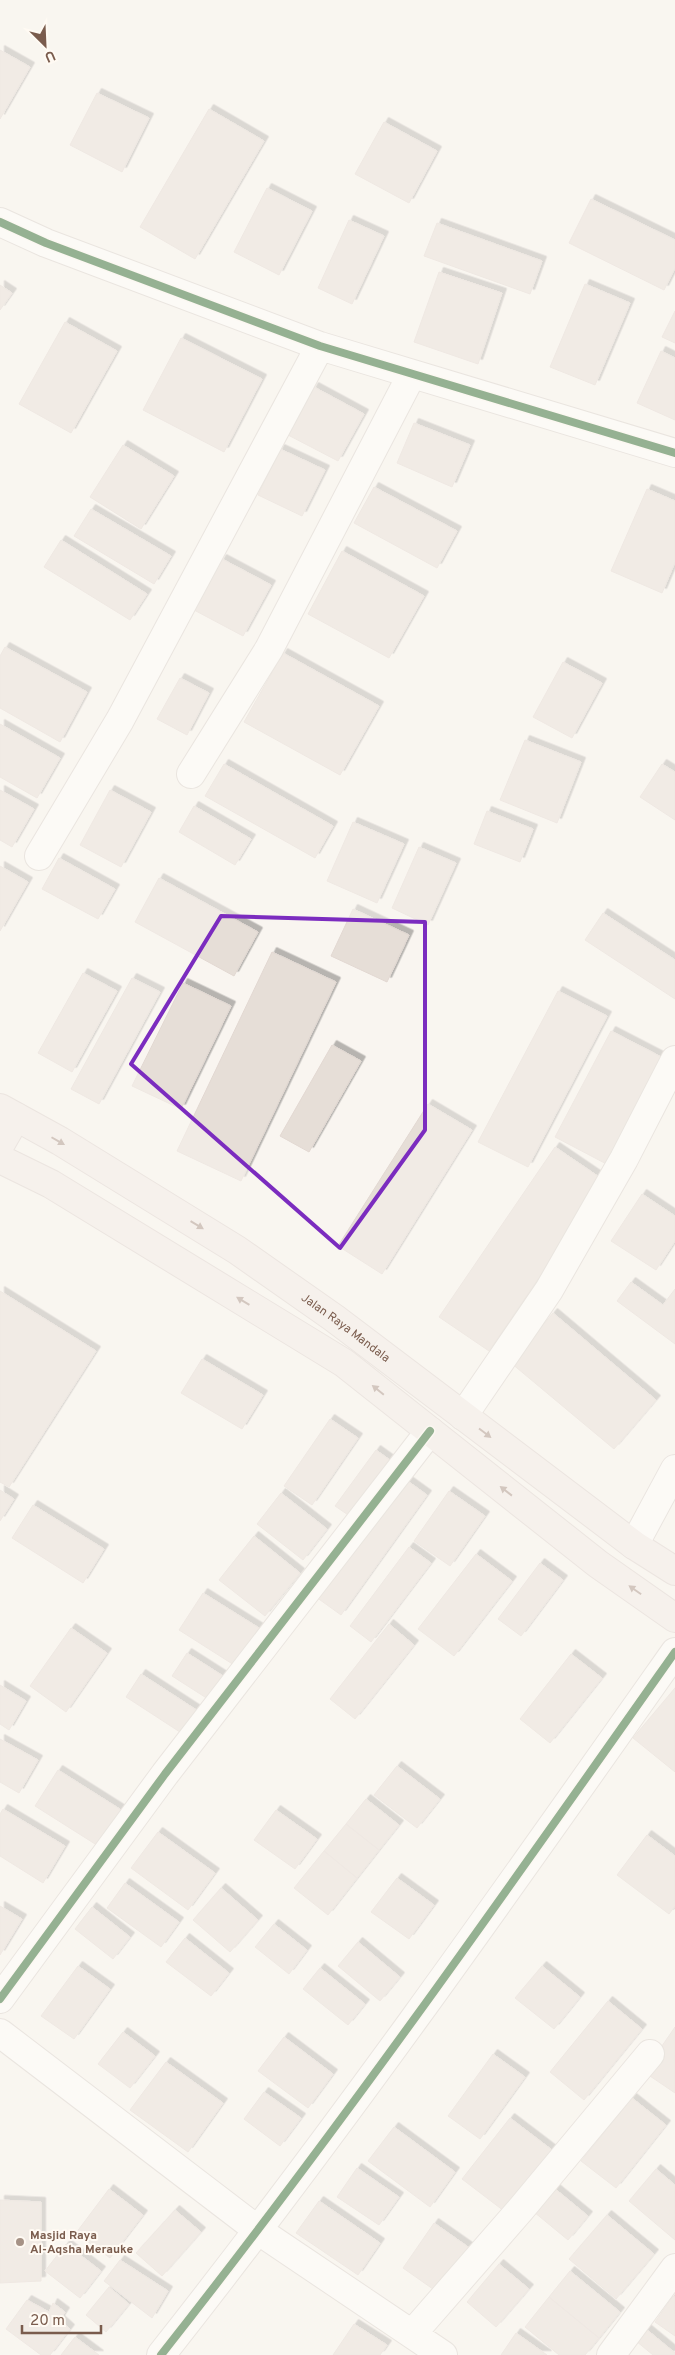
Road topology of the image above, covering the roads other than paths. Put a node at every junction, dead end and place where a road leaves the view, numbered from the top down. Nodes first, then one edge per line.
1 (0, 222) edge
2 (320, 346) junction
3 (412, 374) junction
4 (675, 453) edge
5 (191, 774) dead end
6 (39, 856) dead end
7 (675, 1060) edge
8 (8, 1113) edge
9 (0, 1145) edge
10 (0, 1159) edge
11 (462, 1416) junction
12 (430, 1431) junction
13 (675, 1469) edge
14 (634, 1545) junction
15 (675, 1571) edge
16 (675, 1618) edge
17 (675, 1652) edge
18 (0, 1999) edge
19 (0, 2033) edge
20 (650, 2054) dead end
21 (259, 2232) junction
22 (675, 2268) edge
23 (412, 2334) junction
24 (161, 2355) edge
25 (442, 2355) edge
26 (611, 2355) edge

1 - 2 street
2 - 3 street
2 - 6 street
3 - 4 street
3 - 5 street
7 - 11 street
8 - 9 highway
8 -> 11 highway, Jalan Raya Mandala
12 -> 10 highway
11 -> 14 highway, Jalan Raya Mandala
16 -> 12 highway
12 - 18 street
13 - 14 street
14 - 15 highway, Jalan Raya Mandala
17 - 21 street
19 - 21 street
20 - 23 street
21 - 23 street
21 - 24 street
22 - 26 street
23 - 25 street

